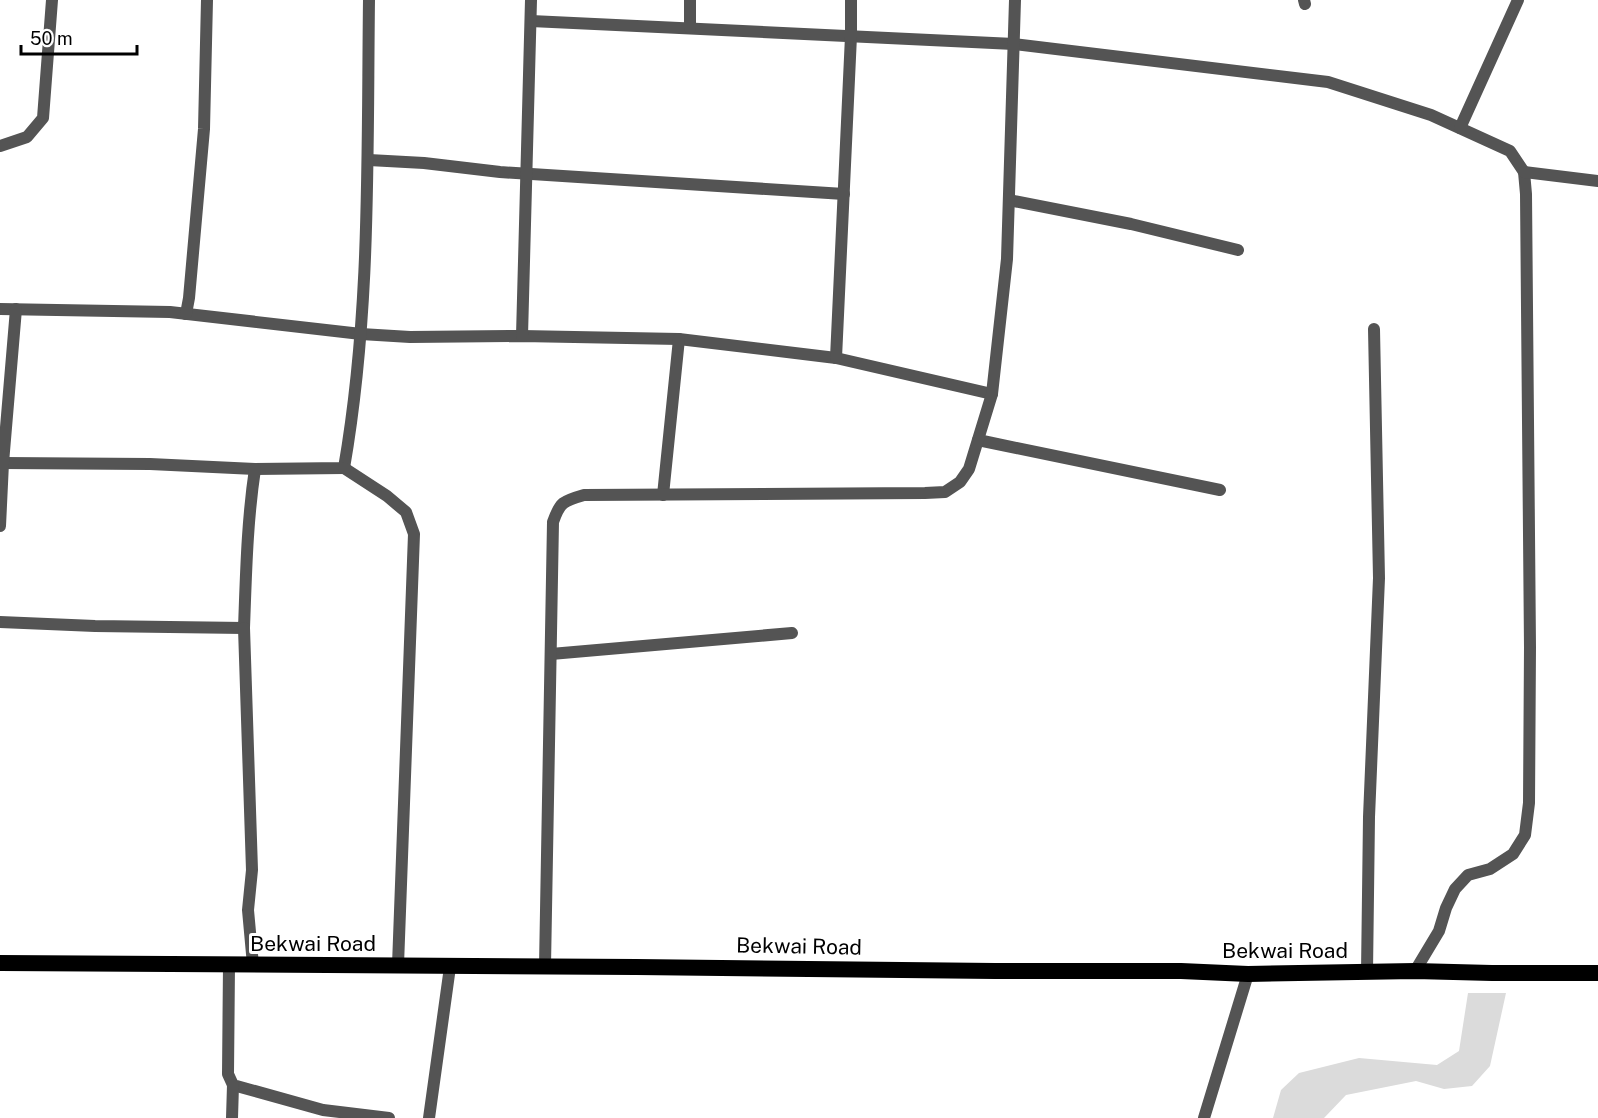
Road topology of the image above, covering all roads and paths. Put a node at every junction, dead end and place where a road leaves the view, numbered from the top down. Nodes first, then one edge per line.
1 (52, 0) edge
2 (207, 0) edge
3 (369, 0) edge
4 (531, 0) edge
5 (690, 0) edge
6 (850, 0) edge
7 (1015, 0) edge
8 (1518, 0) edge
9 (531, 21) junction
10 (690, 28) junction
11 (851, 36) junction
12 (1014, 44) junction
13 (1460, 128) junction
14 (0, 146) edge
15 (369, 160) junction
16 (527, 172) junction
17 (1524, 172) junction
18 (1598, 181) edge
19 (844, 194) junction
20 (1009, 200) junction
21 (1238, 250) dead end
22 (0, 309) edge
23 (16, 309) junction
24 (186, 314) junction
25 (1374, 329) dead end
26 (361, 334) junction
27 (522, 336) junction
28 (679, 339) junction
29 (837, 358) junction
30 (992, 394) junction
31 (978, 440) junction
32 (3, 464) junction
33 (344, 468) junction
34 (255, 470) junction
35 (1220, 490) dead end
36 (663, 495) junction
37 (0, 526) edge
38 (0, 622) edge
39 (244, 628) junction
40 (792, 633) dead end
41 (550, 654) junction
42 (0, 963) edge
43 (229, 965) junction
44 (253, 965) junction
45 (398, 965) junction
46 (545, 966) junction
47 (450, 967) junction
48 (1415, 971) junction
49 (1367, 972) junction
50 (1598, 972) edge
51 (1248, 974) junction
52 (233, 1085) junction
53 (231, 1118) edge
54 (389, 1118) edge
55 (429, 1118) edge
56 (1204, 1118) edge

1 - 14 street
2 - 24 street
3 - 15 street
4 - 9 street
5 - 10 street
6 - 11 street
7 - 12 street
8 - 13 street
9 - 10 street
9 - 16 street
10 - 11 street
11 - 12 street
11 - 19 street
12 - 13 street
12 - 20 street
13 - 17 street
15 - 16 street
15 - 26 street
16 - 19 street
16 - 27 street
17 - 18 street
17 - 48 street
19 - 29 street
20 - 21 street
20 - 30 street
22 - 23 street
23 - 24 street
23 - 32 street
24 - 26 street
25 - 49 street
26 - 27 street
26 - 33 street
27 - 28 street
28 - 29 street
28 - 36 street
29 - 30 street
30 - 31 street
31 - 35 street
31 - 36 street
32 - 34 street
32 - 37 street
33 - 34 street
33 - 45 street
34 - 39 street
36 - 41 street
38 - 39 street
39 - 44 street
40 - 41 street
41 - 46 street
42 - 43 highway, Bekwai Road
43 - 44 highway, Bekwai Road
43 - 52 street
44 - 45 highway, Bekwai Road
45 - 47 highway, Bekwai Road
46 - 47 highway, Bekwai Road
46 - 51 highway, Bekwai Road
47 - 55 street
48 - 49 highway, Bekwai Road
48 - 50 highway, Bekwai Road
49 - 51 highway, Bekwai Road
51 - 56 street
52 - 53 street
52 - 54 street

